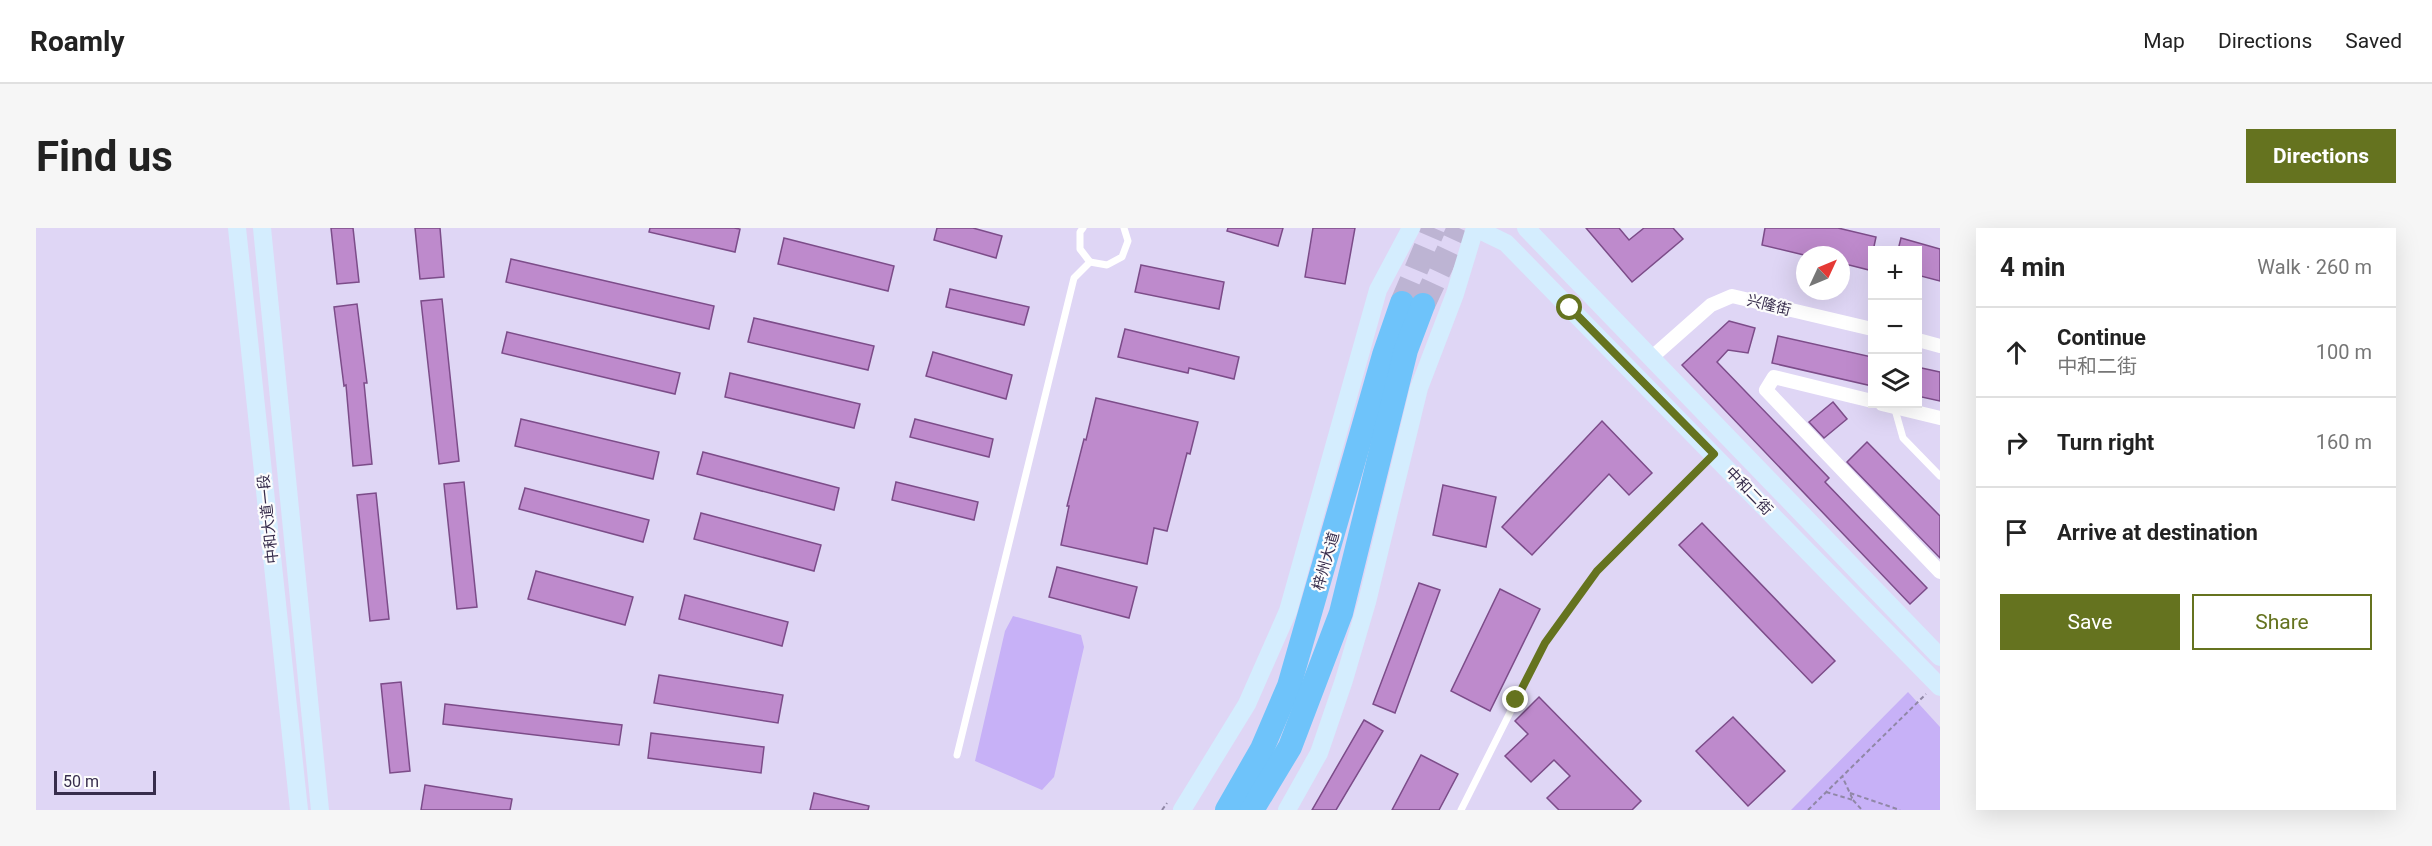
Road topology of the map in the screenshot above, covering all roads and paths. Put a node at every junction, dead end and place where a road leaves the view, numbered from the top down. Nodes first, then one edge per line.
1 (237, 228) edge
2 (262, 228) edge
3 (1083, 228) edge
4 (1124, 228) edge
5 (1411, 228) edge
6 (1475, 228) edge
7 (1526, 228) edge
8 (1090, 262) junction
9 (1868, 329) edge
10 (1922, 341) edge
11 (1940, 346) edge
12 (1651, 358) junction
13 (1868, 400) edge
14 (1889, 408) edge
15 (1900, 408) edge
16 (1940, 418) edge
17 (1714, 454) junction
18 (1940, 476) edge
19 (1940, 572) edge
20 (1940, 657) edge
21 (1938, 685) edge
22 (957, 755) dead end
23 (1842, 776) junction
24 (1826, 792) junction
25 (1850, 793) junction
26 (1853, 800) junction
27 (299, 810) edge
28 (320, 810) edge
29 (1182, 810) edge
30 (1227, 810) edge
31 (1252, 810) edge
32 (1287, 810) edge
33 (1461, 810) edge
34 (1808, 810) edge
35 (1862, 810) edge
36 (1900, 810) edge

1 - 27 main road, 中和大道一段
2 - 28 main road, 中和大道一段
3 - 8 lane
4 - 8 lane
5 - 29 main road
6 - 17 main road, 中和二街
6 - 32 main road
7 - 12 main road, 中和二街
8 - 22 lane
9 - 12 street, 兴隆街
10 - 11 street
12 - 20 main road, 中和二街
13 - 19 street
14 - 18 lane
15 - 16 street
17 - 21 main road, 中和二街
17 - 33 lane
21 - 23 path
23 - 24 path
23 - 25 path
24 - 26 path
24 - 34 path
25 - 26 path
25 - 36 path
26 - 35 path
30 - 31 highway, 梓州大道

